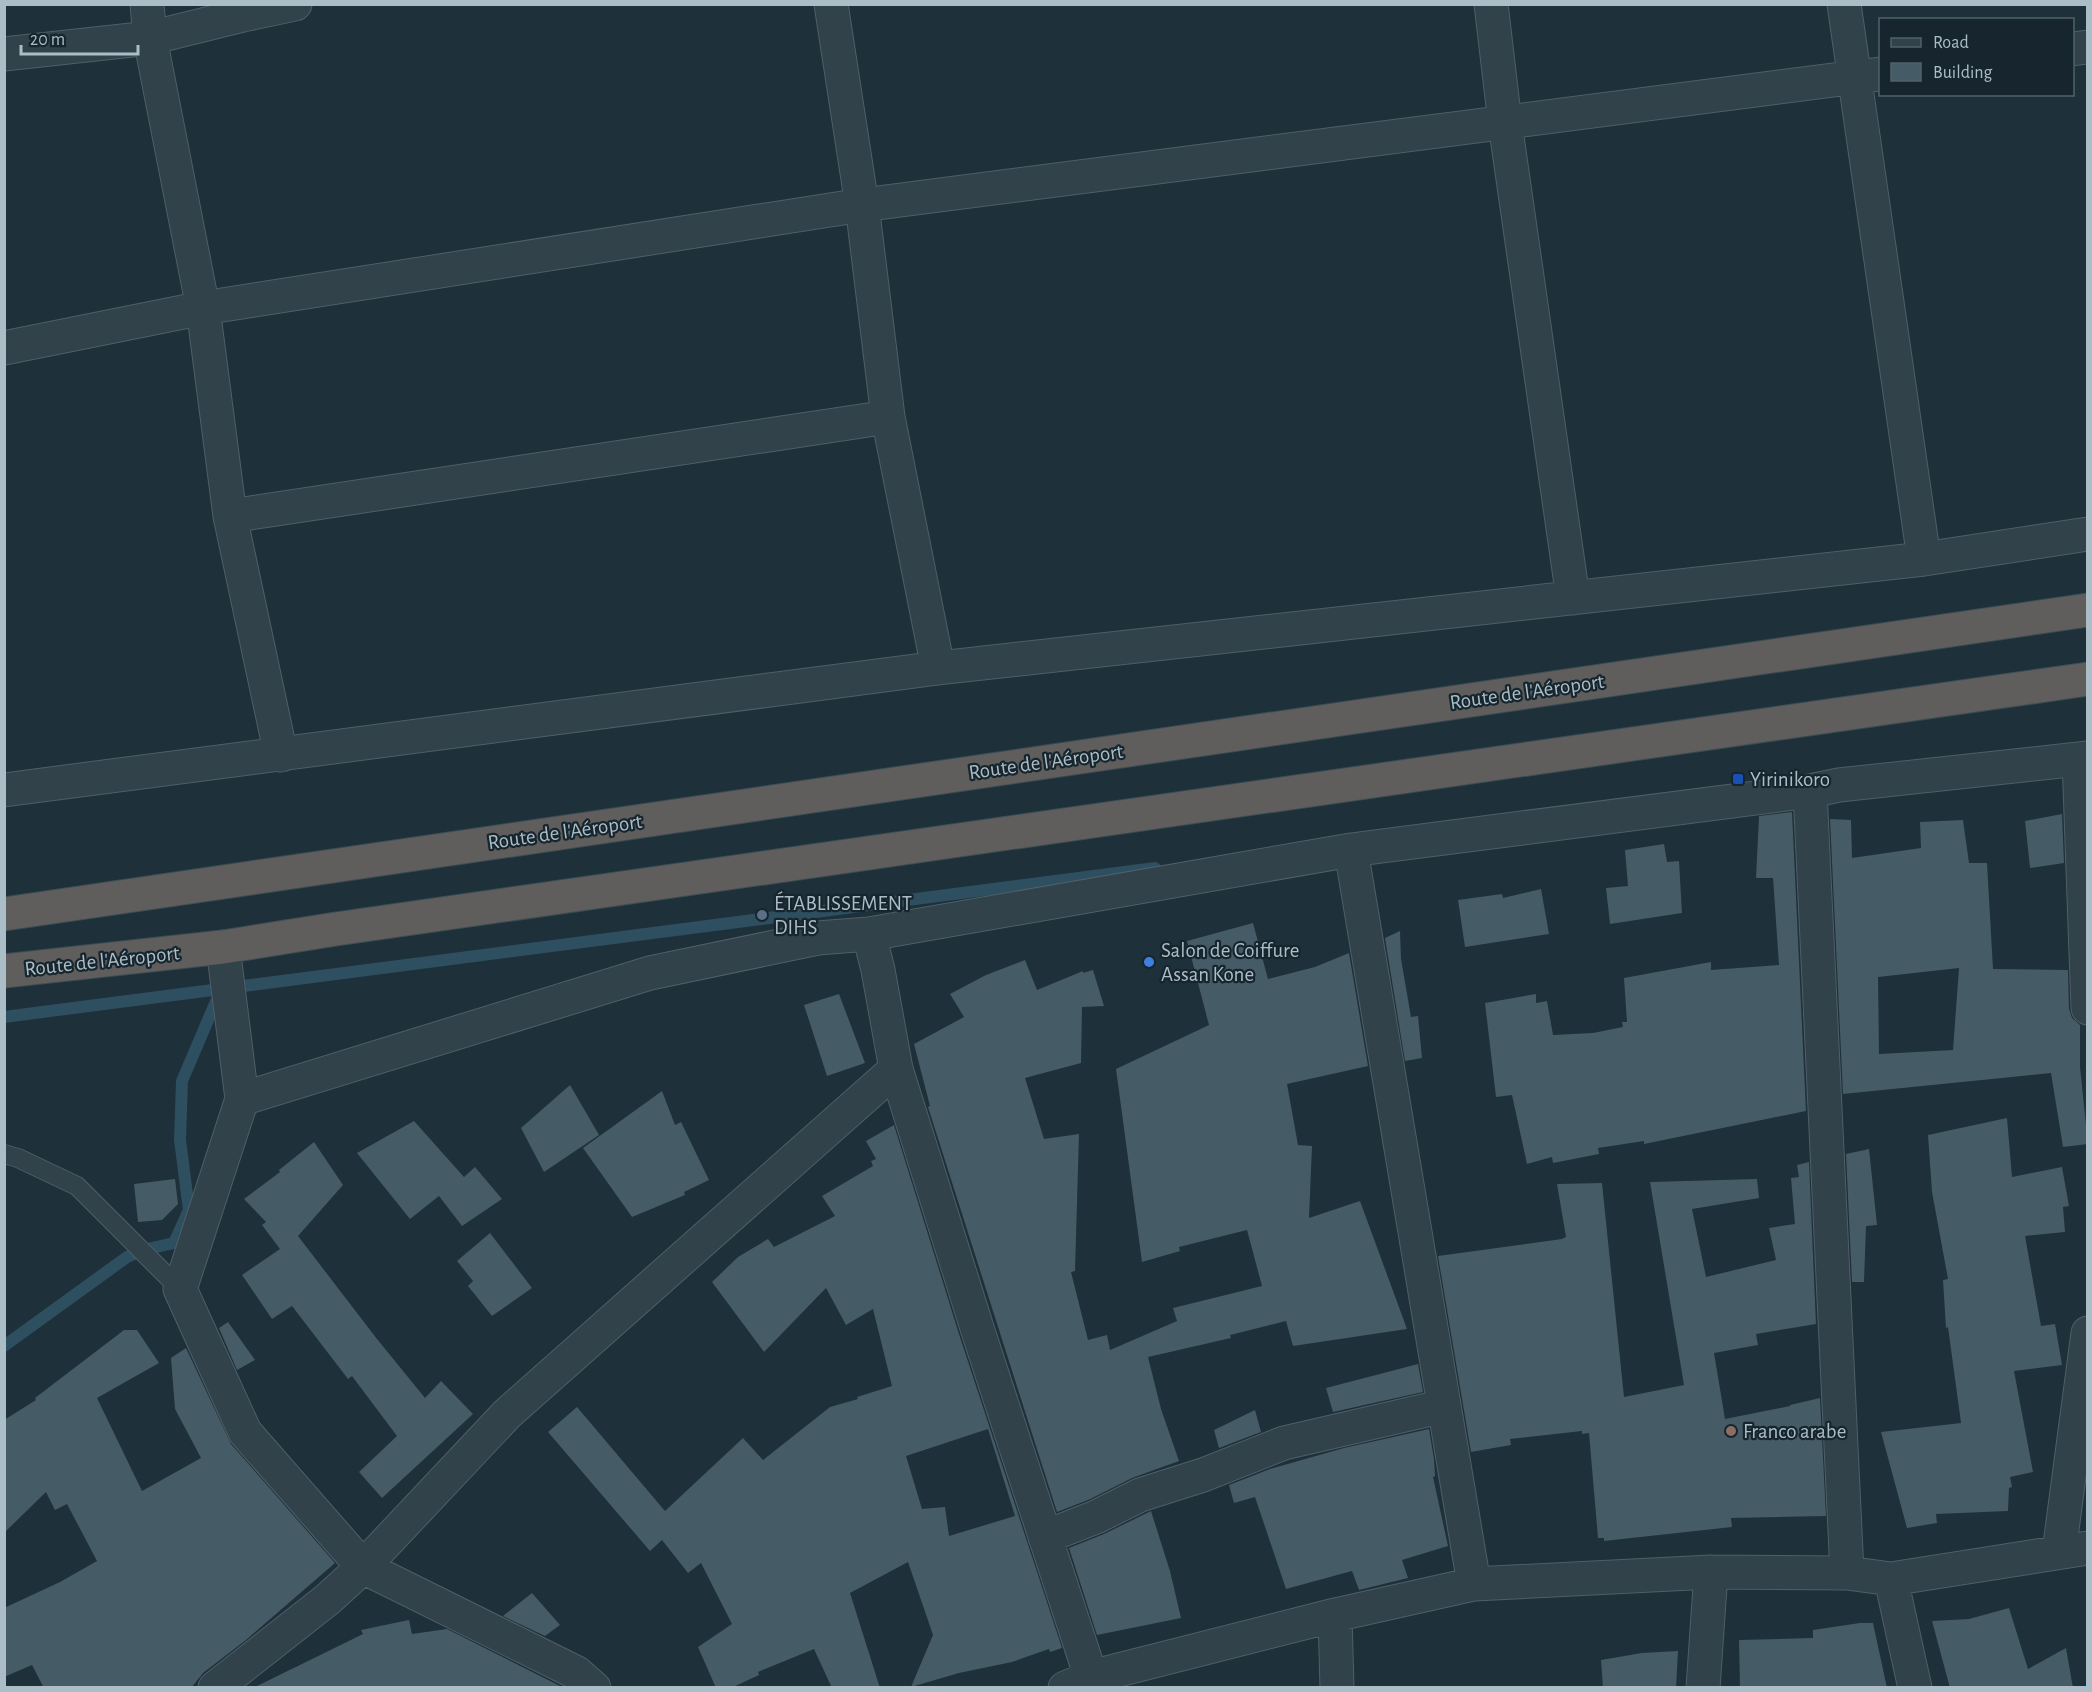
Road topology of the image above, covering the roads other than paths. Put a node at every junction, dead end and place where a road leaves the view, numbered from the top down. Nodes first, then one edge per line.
1 (147, 4) edge
2 (295, 4) edge
3 (831, 4) edge
4 (1491, 4) edge
5 (1845, 4) edge
6 (150, 38) junction
7 (4, 54) edge
8 (1867, 76) edge
9 (1505, 123) junction
10 (862, 205) junction
11 (203, 308) junction
12 (4, 348) edge
13 (888, 417) junction
14 (230, 516) junction
15 (2088, 534) edge
16 (1924, 559) junction
17 (1573, 598) junction
18 (2088, 610) edge
19 (938, 668) junction
20 (2088, 679) edge
21 (280, 755) junction
22 (2083, 759) edge
23 (4, 790) edge
24 (1810, 791) junction
25 (1351, 850) junction
26 (4, 914) edge
27 (869, 934) junction
28 (222, 947) junction
29 (4, 971) edge
30 (2088, 1008) edge
31 (896, 1069) junction
32 (242, 1099) junction
33 (4, 1154) edge
34 (180, 1289) junction
35 (2088, 1334) edge
36 (1444, 1406) junction
37 (1045, 1537) junction
38 (2073, 1550) edge
39 (363, 1567) junction
40 (1711, 1572) junction
41 (1847, 1573) junction
42 (1891, 1579) junction
43 (1474, 1584) junction
44 (1335, 1615) junction
45 (1078, 1682) edge
46 (215, 1688) edge
47 (594, 1688) edge
48 (1337, 1688) edge
49 (1702, 1688) edge
50 (1915, 1688) edge

1 - 6 street
2 - 6 street
3 - 10 street
4 - 9 street
5 - 8 street
6 - 7 street
6 - 11 street
8 - 9 street
8 - 16 street
9 - 10 street
9 - 17 street
10 - 11 street
10 - 13 street
11 - 12 street
11 - 14 street
13 - 14 street
13 - 19 street
14 - 21 street
15 - 16 street
16 - 17 street
17 - 19 street
18 - 26 highway, Route de l'Aéroport
19 - 21 street
20 - 28 highway, Route de l'Aéroport
21 - 23 street
22 - 24 street
22 - 30 street
24 - 25 street
24 - 41 street
25 - 27 street
25 - 36 street
27 - 31 street
27 - 32 street
28 - 29 highway, Route de l'Aéroport
28 - 32 street
31 - 37 street
31 - 39 street
32 - 34 street
33 - 34 lane
34 - 39 street
35 - 38 street
36 - 37 street
36 - 43 street
37 - 45 street
38 - 42 street
39 - 46 street
39 - 47 street
40 - 41 street
40 - 43 street
40 - 49 street
41 - 42 street
42 - 50 street
43 - 44 street
44 - 45 street
44 - 48 street

